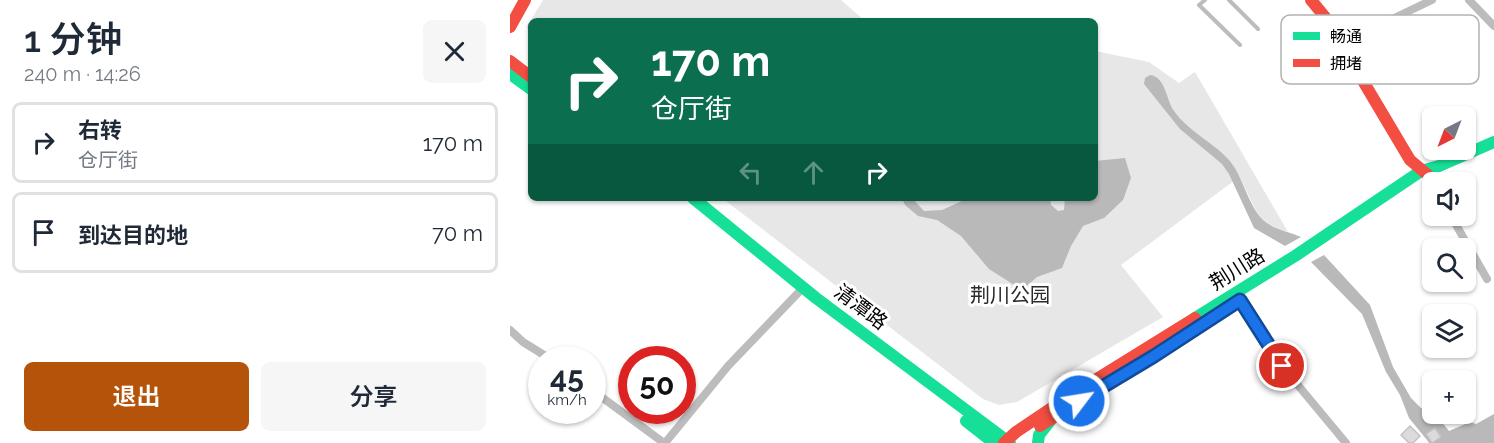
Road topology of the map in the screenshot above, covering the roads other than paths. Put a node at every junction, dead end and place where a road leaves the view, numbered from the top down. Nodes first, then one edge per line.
1 (525, 0) edge
2 (1205, 0) edge
3 (1229, 0) edge
4 (1311, 0) edge
5 (1432, 0) edge
6 (1469, 0) edge
7 (1323, 15) edge
8 (1401, 15) edge
9 (1494, 26) edge
10 (510, 27) edge
11 (1258, 29) dead end
12 (1240, 45) dead end
13 (510, 61) edge
14 (510, 74) edge
15 (528, 75) edge
16 (1364, 84) edge
17 (528, 87) edge
18 (1494, 142) edge
19 (1494, 150) edge
20 (1423, 172) edge
21 (1433, 172) edge
22 (1440, 172) edge
23 (1422, 181) edge
24 (1422, 181) edge
25 (686, 201) edge
26 (697, 201) edge
27 (1457, 226) edge
28 (1487, 279) dead end
29 (799, 292) junction
30 (1240, 300) junction
31 (510, 330) edge
32 (529, 346) edge
33 (606, 400) edge
34 (1050, 414) junction
35 (981, 422) junction
36 (1006, 442) edge
37 (664, 443) edge
38 (1038, 443) edge
39 (1346, 443) edge

1 - 10 main road
2 - 12 lane
3 - 11 lane
4 - 7 main road
5 - 8 street
6 - 9 street
13 - 15 main road
14 - 17 main road
16 - 20 main road
18 - 21 main road, 荆川路
19 - 22 main road, 荆川路
23 - 30 main road, 荆川路
24 - 34 main road, 荆川路
25 - 29 main road, 清潭路
26 - 35 main road, 清潭路
27 - 28 street
29 - 36 main road, 清潭路
29 - 37 street
30 - 34 main road, 荆川路
30 - 39 street
31 - 32 street
33 - 37 street
34 - 35 main road
34 - 36 main road, 荆川路
34 - 38 main road
35 - 36 main road, 清潭路

